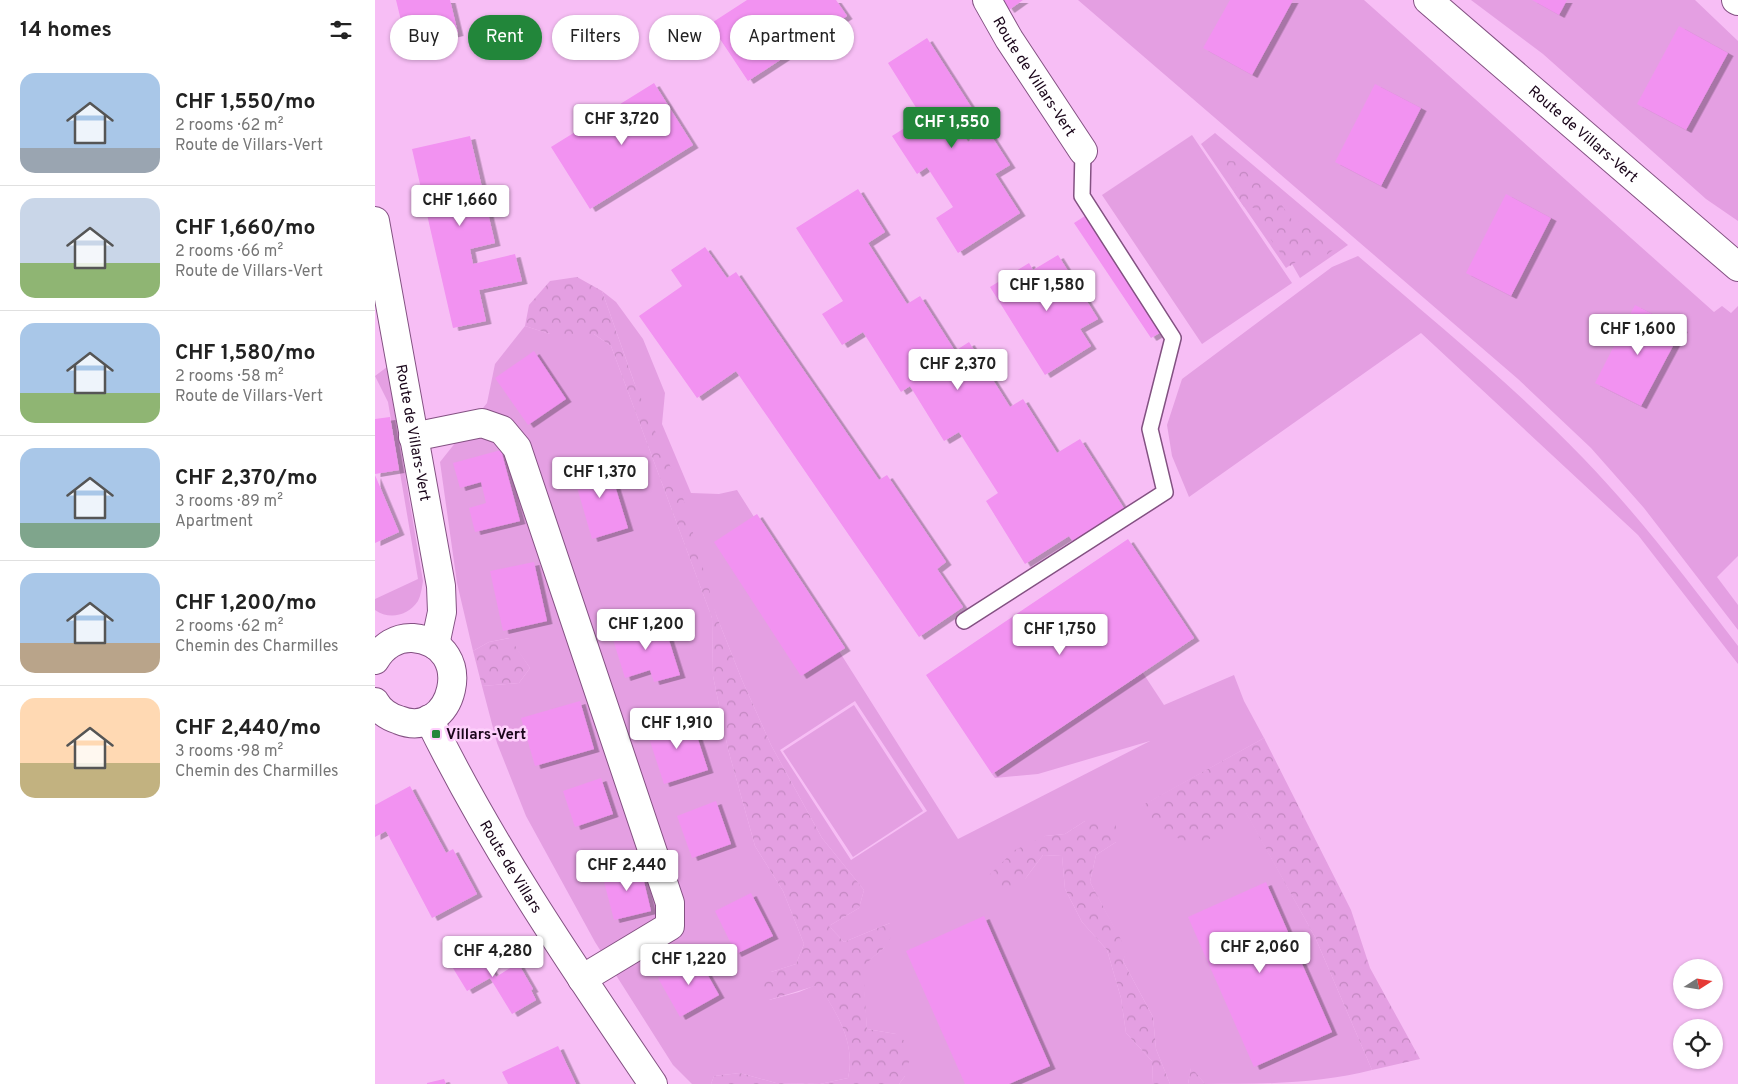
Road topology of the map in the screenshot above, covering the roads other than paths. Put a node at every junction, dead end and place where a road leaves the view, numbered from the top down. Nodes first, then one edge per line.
1 (987, 0) edge
2 (1428, 0) edge
3 (1083, 151) joint
4 (375, 221) edge
5 (1738, 267) edge
6 (413, 437) junction
7 (965, 621) dead end
8 (435, 645) junction
9 (376, 654) edge
10 (375, 702) edge
11 (429, 719) junction
12 (582, 979) junction
13 (653, 1084) edge

1 - 3 street, Route de Villars-Vert
2 - 5 street, Route de Villars-Vert
3 - 7 lane
4 - 6 street, Route de Villars-Vert
6 - 8 street, Route de Villars-Vert
6 - 12 street
8 - 9 street
8 - 11 street
10 - 11 street
11 - 12 street, Route de Villars
12 - 13 street, Route de Villars

